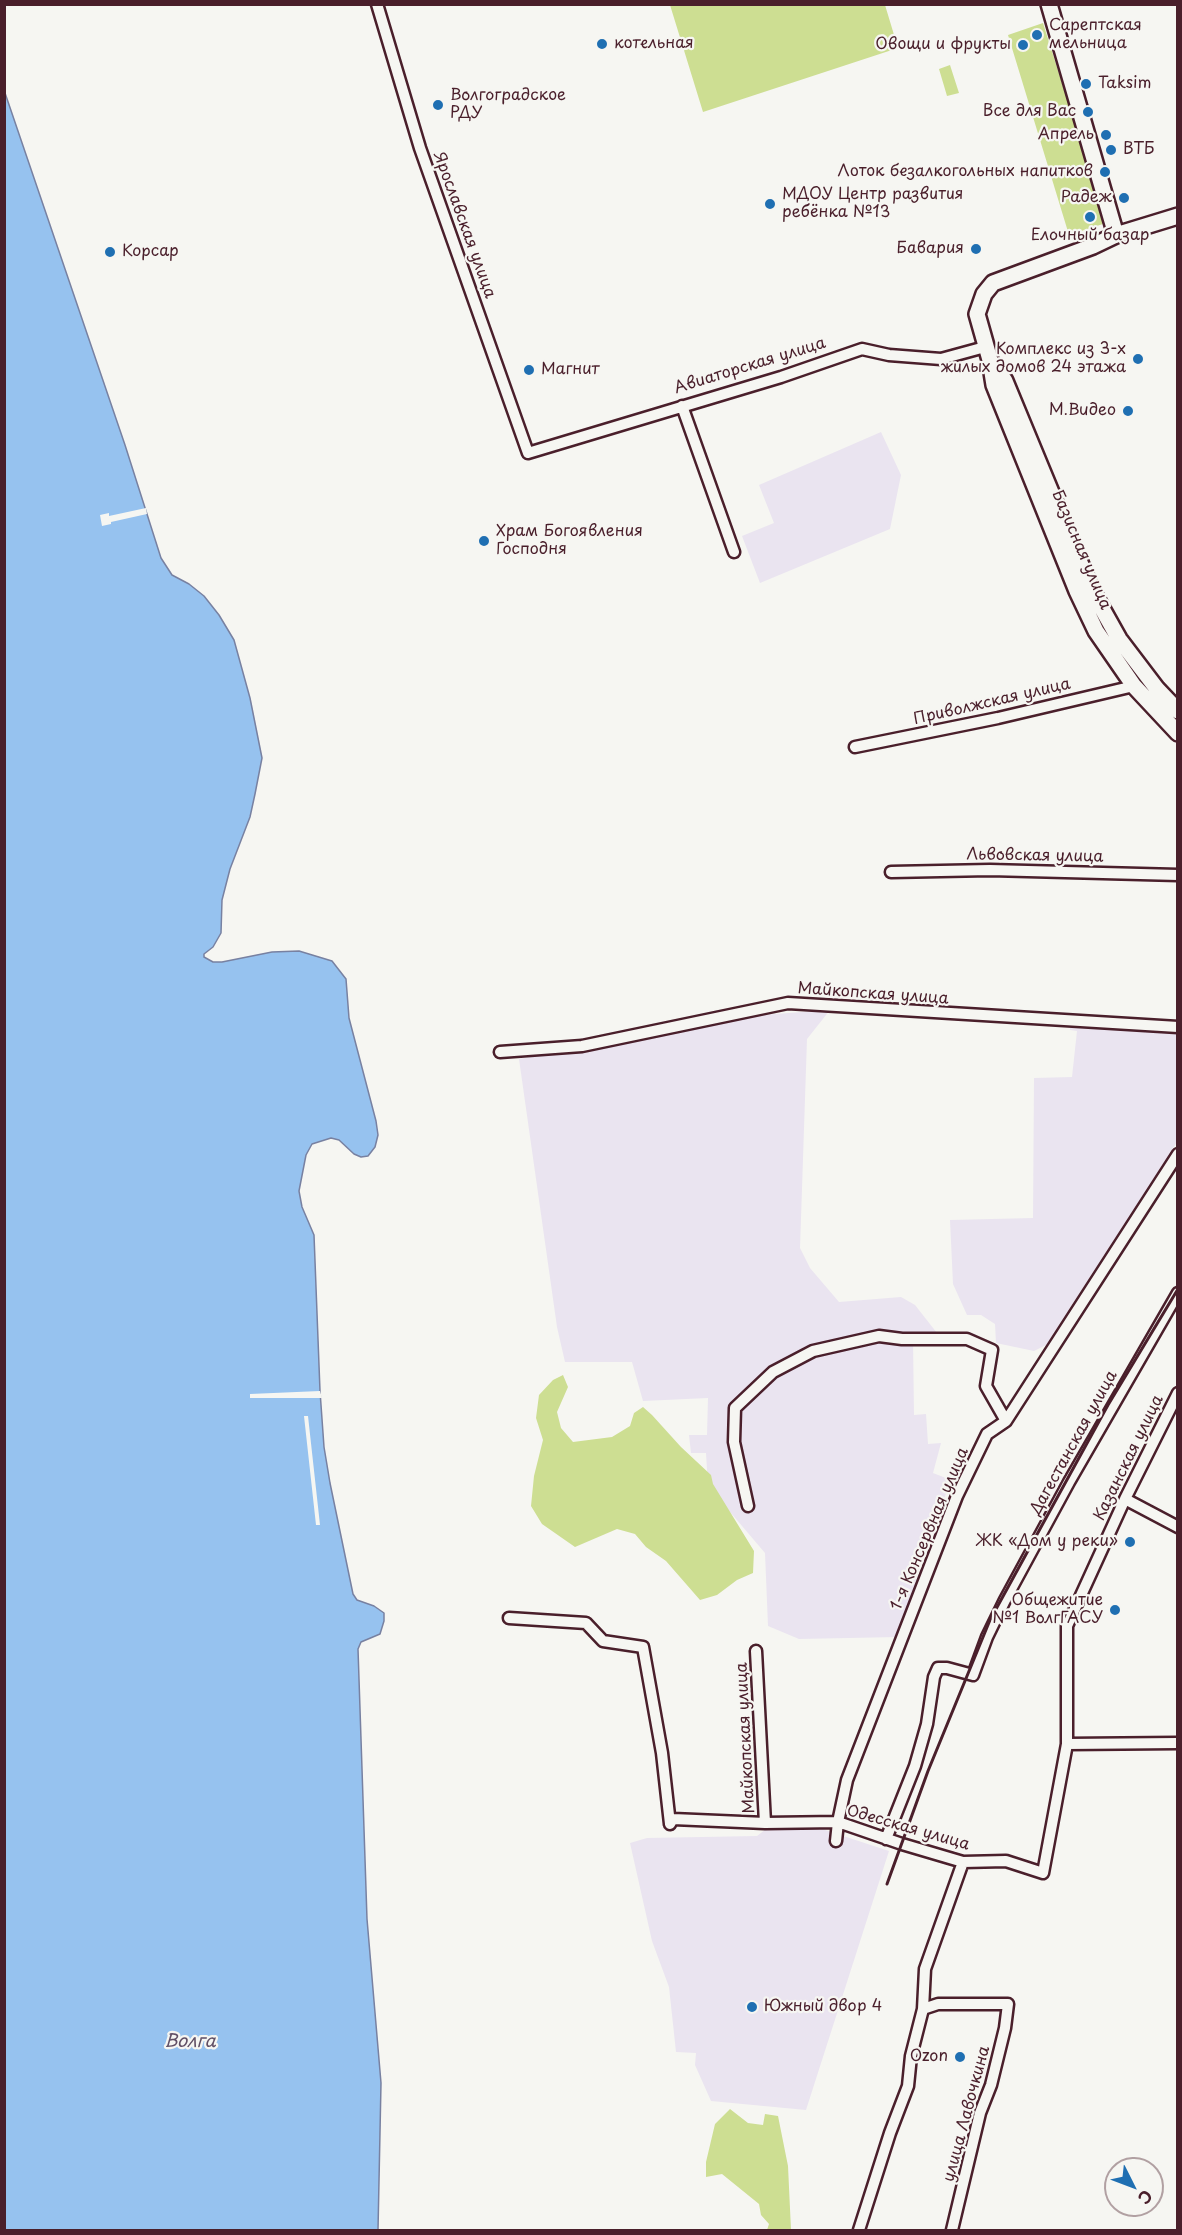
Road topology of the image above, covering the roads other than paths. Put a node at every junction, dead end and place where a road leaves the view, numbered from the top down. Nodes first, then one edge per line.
1 (377, 4) edge
2 (1049, 4) edge
3 (1178, 216) edge
4 (1116, 235) junction
5 (988, 353) junction
6 (682, 406) junction
7 (528, 453) joint
8 (734, 552) dead end
9 (1134, 686) junction
10 (1178, 711) edge
11 (1178, 733) edge
12 (855, 747) dead end
13 (891, 872) dead end
14 (1178, 875) edge
15 (1178, 1027) edge
16 (500, 1052) dead end
17 (1178, 1154) edge
18 (1178, 1293) edge
19 (1178, 1393) edge
20 (1006, 1422) junction
21 (1125, 1499) junction
22 (748, 1506) dead end
23 (1178, 1527) edge
24 (509, 1618) dead end
25 (756, 1651) dead end
26 (1178, 1743) edge
27 (1067, 1744) junction
28 (838, 1822) junction
29 (765, 1823) junction
30 (886, 1839) junction
31 (836, 1842) dead end
32 (1006, 1861) joint
33 (963, 1862) junction
34 (923, 2009) junction
35 (859, 2230) edge
36 (952, 2230) edge

1 - 7 street, Ярославская улица
2 - 4 street
3 - 4 street
4 - 5 street, Базисная улица
5 - 6 street, Авиаторская улица
5 - 9 street, Базисная улица
5 - 10 street, Базисная улица
6 - 7 street, Авиаторская улица
6 - 8 street
9 - 11 street, Базисная улица
9 - 12 street, Приволжская улица
13 - 14 street, Львовская улица
15 - 16 street, Майкопская улица
17 - 20 street, 1-я Консервная улица
18 - 30 street, Дагестанская улица
19 - 21 street, Казанская улица
20 - 22 street
20 - 28 street, 1-я Консервная улица
21 - 23 street
21 - 27 street, Казанская улица
24 - 29 street, Одесская улица
25 - 29 street, Майкопская улица
26 - 27 street
27 - 32 street, Казанская улица
28 - 29 street, Одесская улица
28 - 30 street, Одесская улица
28 - 31 street, 1-я Консервная улица
30 - 33 street, Одесская улица
32 - 33 street, Одесская улица
33 - 34 street
34 - 35 street
34 - 36 street, улица Лавочкина

